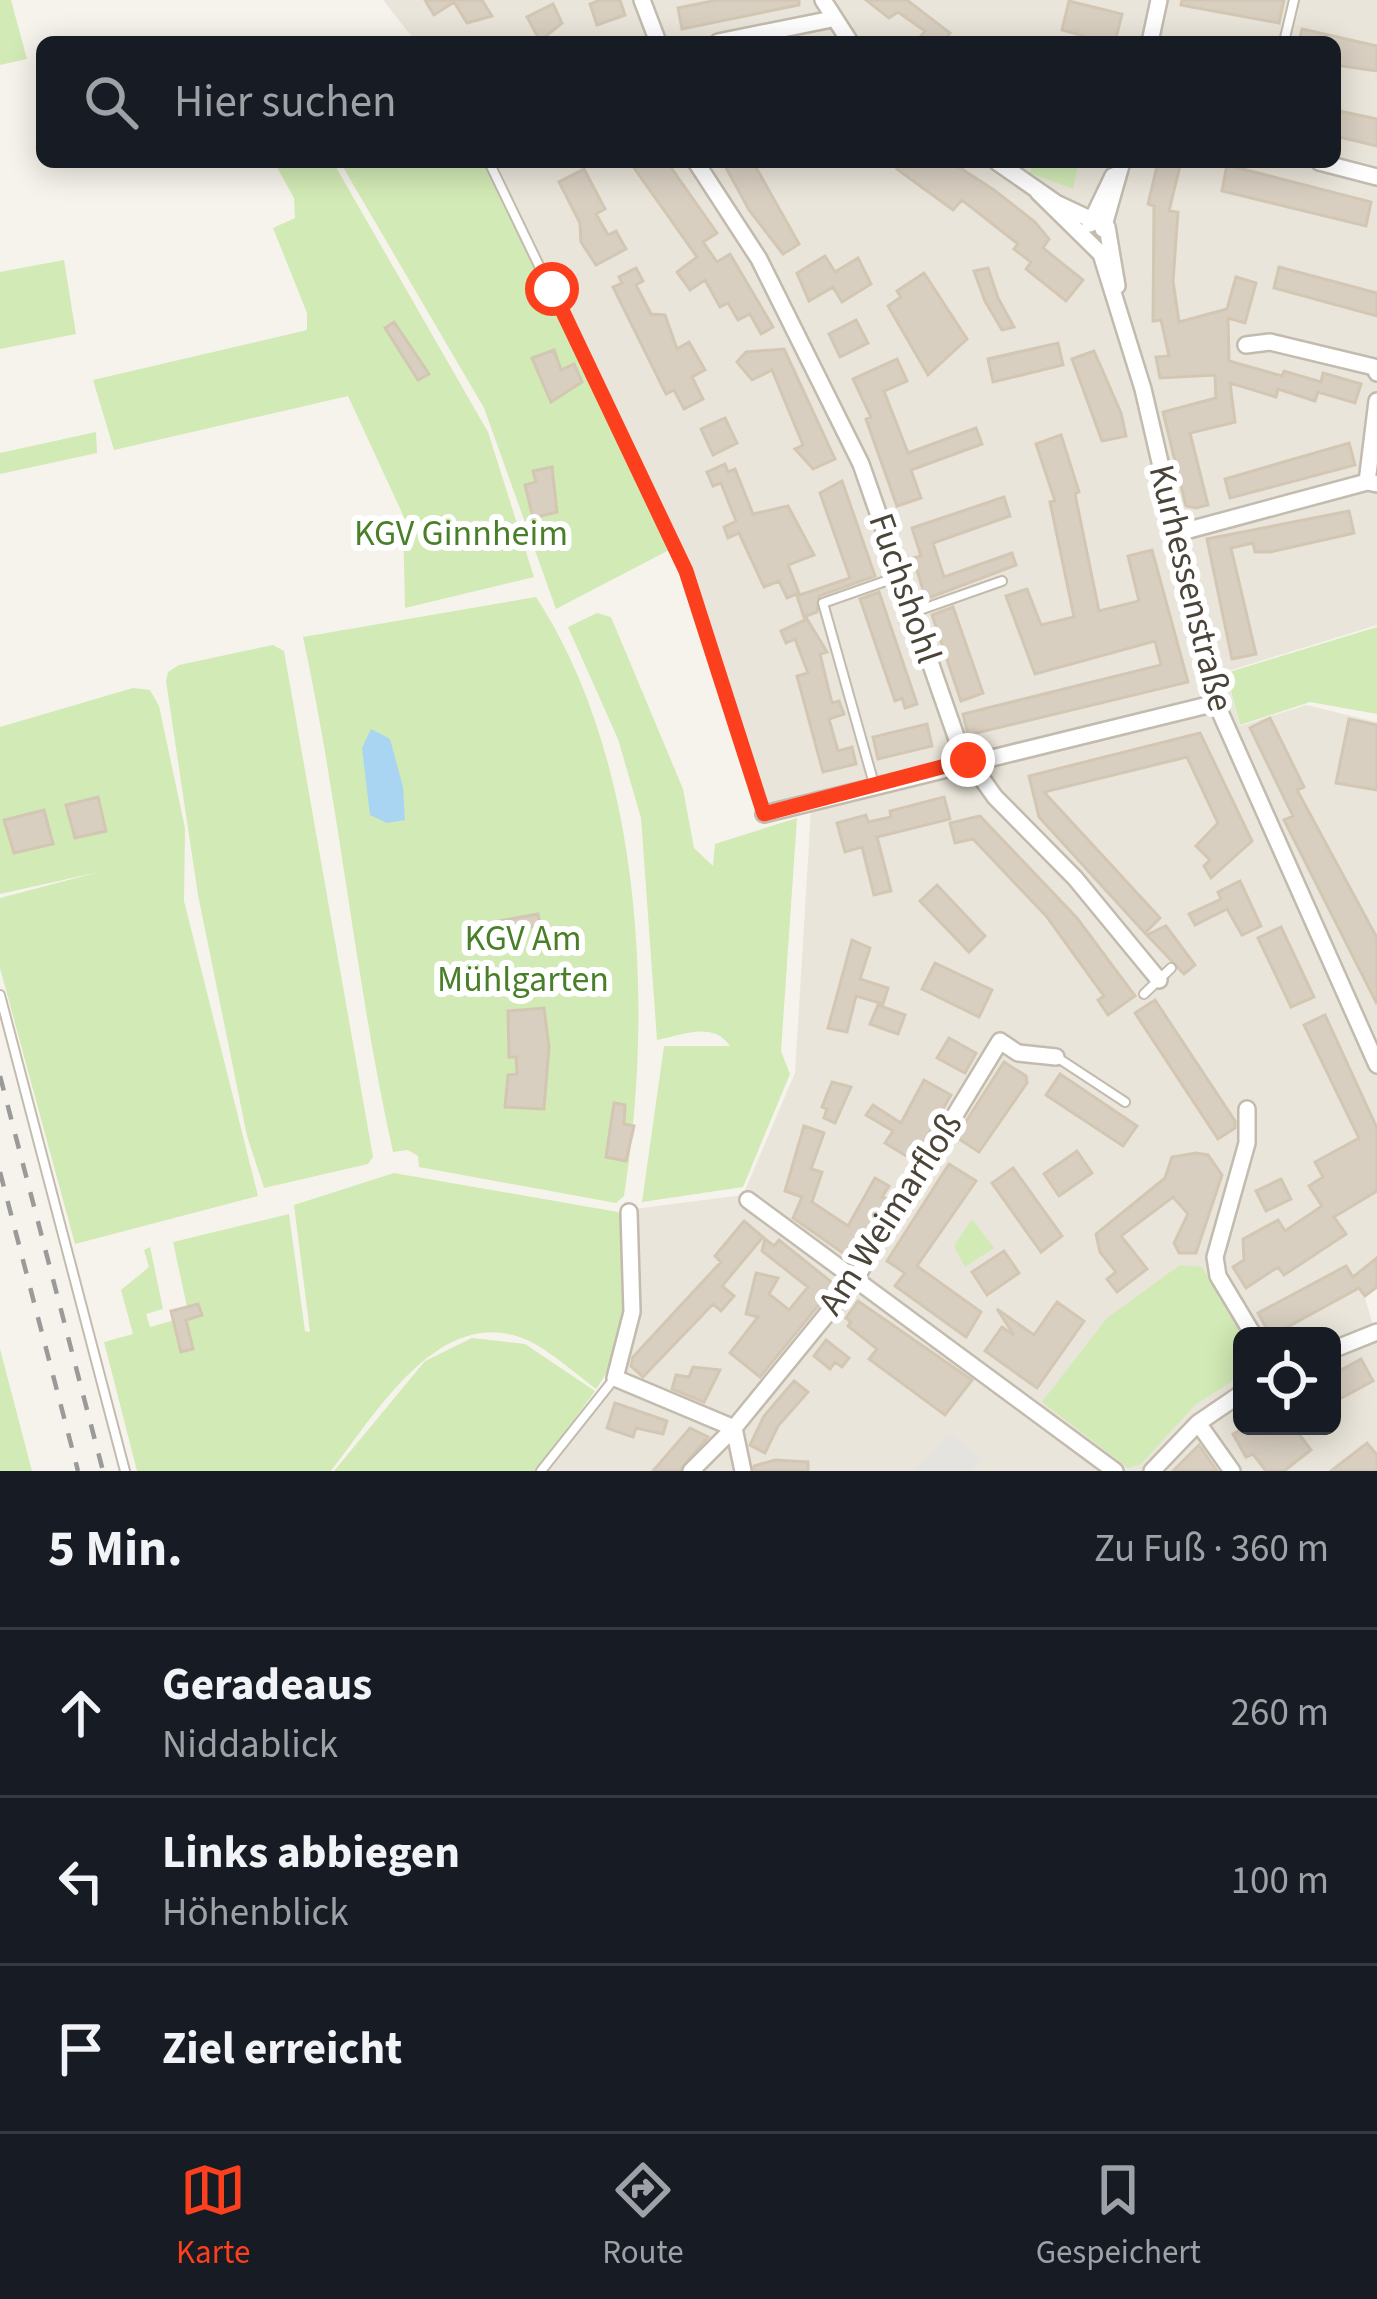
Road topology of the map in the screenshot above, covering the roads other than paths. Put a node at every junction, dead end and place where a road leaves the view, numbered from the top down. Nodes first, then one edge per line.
1 (642, 0) edge
2 (823, 0) edge
3 (1159, 0) edge
4 (1294, 0) edge
5 (832, 19) junction
6 (656, 36) edge
7 (748, 36) edge
8 (845, 36) edge
9 (1151, 36) edge
10 (1285, 36) edge
11 (491, 168) edge
12 (700, 168) edge
13 (1005, 168) edge
14 (1118, 168) edge
15 (1120, 168) edge
16 (1341, 168) edge
17 (1377, 177) edge
18 (1038, 192) junction
19 (1090, 217) junction
20 (1107, 226) junction
21 (1090, 238) junction
22 (1116, 299) junction
23 (1246, 345) dead end
24 (1377, 373) edge
25 (1377, 401) edge
26 (1372, 483) edge
27 (1174, 534) junction
28 (902, 575) junction
29 (1002, 581) dead end
30 (914, 612) junction
31 (1216, 703) junction
32 (968, 760) junction
33 (874, 784) junction
34 (764, 814) joint
35 (1165, 974) joint
36 (1144, 994) dead end
37 (0, 995) edge
38 (1056, 1057) joint
39 (1377, 1065) edge
40 (1125, 1102) dead end
41 (1247, 1109) dead end
42 (748, 1200) dead end
43 (629, 1212) dead end
44 (854, 1281) junction
45 (1249, 1327) edge
46 (1377, 1332) edge
47 (1341, 1346) edge
48 (615, 1378) junction
49 (1233, 1399) edge
50 (1198, 1423) junction
51 (734, 1428) junction
52 (125, 1471) edge
53 (541, 1471) edge
54 (691, 1471) edge
55 (743, 1471) edge
56 (1115, 1471) edge
57 (1152, 1471) edge
58 (1232, 1471) edge

1 - 6 street
2 - 5 street
3 - 9 street
4 - 10 lane
5 - 7 street
5 - 8 street
11 - 34 lane
12 - 28 street, Fuchshohl
13 - 18 street, Kurhessenstraße
14 - 19 street
15 - 20 street
16 - 17 street
18 - 19 street, Kurhessenstraße
18 - 21 street, Kurhessenstraße
19 - 20 street, Kurhessenstraße
19 - 21 street
20 - 21 street
20 - 22 street, Kurhessenstraße
21 - 22 street, Kurhessenstraße
22 - 27 street, Kurhessenstraße
23 - 24 street
25 - 26 street
26 - 27 street
27 - 31 street, Kurhessenstraße
28 - 30 street, Fuchshohl
28 - 33 lane
29 - 30 lane
30 - 32 street, Fuchshohl
31 - 32 street
31 - 39 street, Kurhessenstraße
32 - 33 street
32 - 35 street, Fuchshohl
33 - 34 street
35 - 36 lane
37 - 52 lane
38 - 40 lane
38 - 44 street, Am Weimarfloß
41 - 45 street
42 - 44 street
43 - 48 street
44 - 51 street, Am Weimarfloß
44 - 56 street
46 - 47 street
48 - 51 street
48 - 53 lane
49 - 50 street
50 - 57 street
50 - 58 street
51 - 54 street, Am Weimarfloß
51 - 55 street

